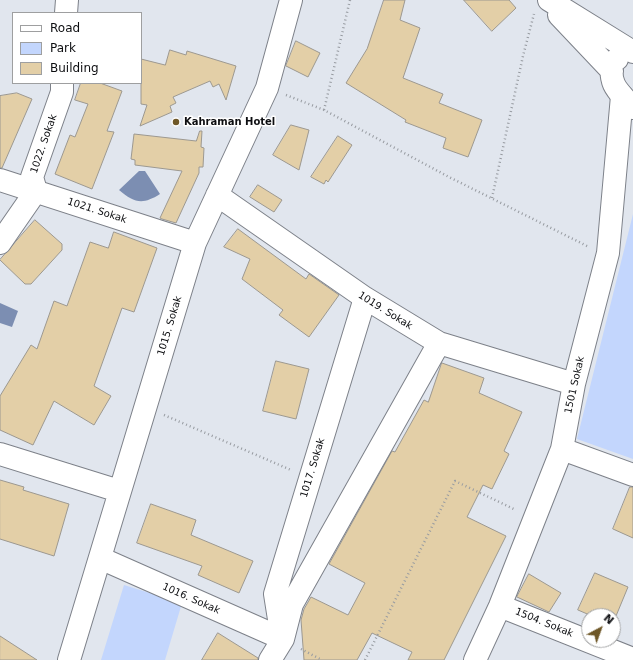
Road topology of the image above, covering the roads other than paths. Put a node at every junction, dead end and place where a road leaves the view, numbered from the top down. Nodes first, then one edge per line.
1 (67, 0) edge
2 (291, 0) edge
3 (543, 4) edge
4 (66, 12) edge
5 (633, 52) edge
6 (612, 71) junction
7 (62, 84) edge
8 (629, 101) edge
9 (0, 180) edge
10 (36, 191) junction
11 (217, 195) junction
12 (0, 243) edge
13 (195, 243) junction
14 (365, 298) junction
15 (439, 343) junction
16 (574, 384) junction
17 (562, 449) junction
18 (0, 454) edge
19 (633, 475) edge
20 (119, 491) junction
21 (100, 558) junction
22 (500, 606) junction
23 (283, 639) junction
24 (633, 659) edge
25 (69, 660) edge
26 (270, 660) edge
27 (475, 660) edge

1 - 4 street
2 - 11 street, 1015. Sokak
3 - 5 street
3 - 6 street
5 - 6 street
6 - 8 street
7 - 10 street, 1022. Sokak
8 - 16 street, 1501 Sokak
9 - 10 street, 1021. Sokak
10 - 12 street
10 - 13 street, 1021. Sokak
11 - 13 street, 1015. Sokak
11 - 14 street, 1019. Sokak
13 - 20 street, 1015. Sokak
14 - 15 street, 1019. Sokak
14 - 23 street, 1017. Sokak
15 - 16 street, 1019. Sokak
15 - 23 street
16 - 17 street, 1501 Sokak
17 - 19 street
17 - 22 street, 1501 Sokak
18 - 20 street
20 - 21 street, 1015. Sokak
21 - 23 street, 1016. Sokak
21 - 25 street, 1015. Sokak
22 - 24 street, 1504. Sokak
22 - 27 street, 1501 Sokak
23 - 26 street

